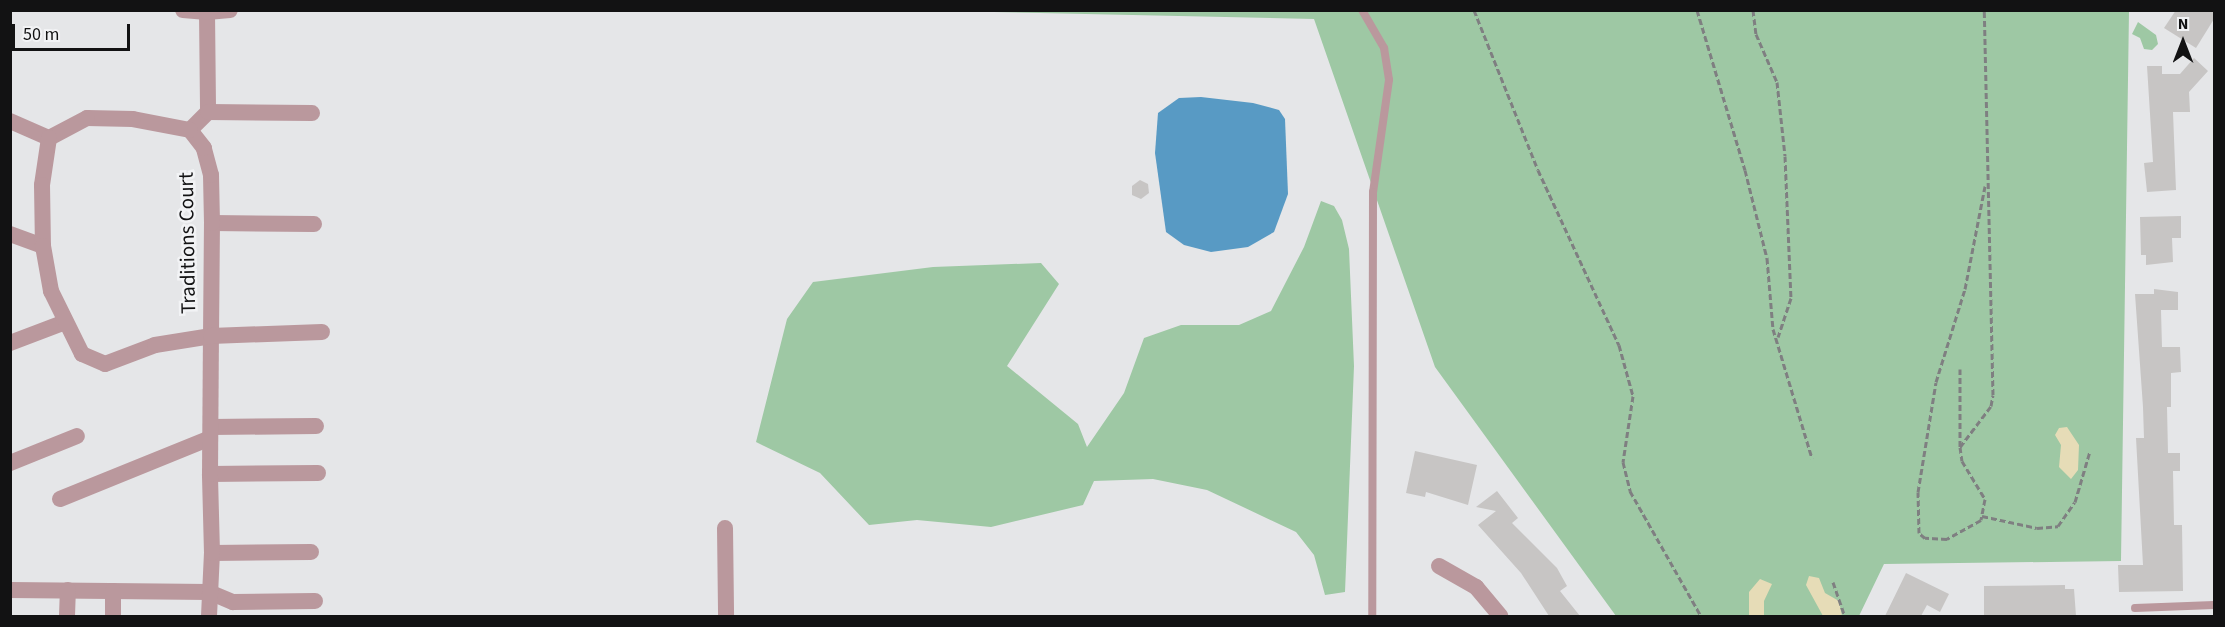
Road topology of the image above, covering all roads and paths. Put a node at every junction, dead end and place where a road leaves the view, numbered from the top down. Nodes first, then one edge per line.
1 (183, 10) edge
2 (230, 10) edge
3 (1362, 10) edge
4 (1474, 10) edge
5 (1697, 10) edge
6 (1753, 10) edge
7 (1984, 10) edge
8 (207, 12) junction
9 (208, 112) junction
10 (312, 113) dead end
11 (10, 121) edge
12 (189, 130) junction
13 (49, 138) junction
14 (1987, 177) junction
15 (212, 223) junction
16 (314, 224) dead end
17 (10, 234) edge
18 (43, 246) junction
19 (63, 323) junction
20 (322, 332) dead end
21 (211, 336) junction
22 (1778, 339) junction
23 (13, 341) edge
24 (1960, 369) dead end
25 (316, 426) dead end
26 (210, 432) junction
27 (77, 436) dead end
28 (1960, 447) junction
29 (2090, 451) dead end
30 (1812, 458) dead end
31 (10, 463) edge
32 (318, 473) dead end
33 (210, 474) junction
34 (60, 499) dead end
35 (1982, 516) junction
36 (725, 528) dead end
37 (312, 552) dead end
38 (212, 553) junction
39 (1439, 566) dead end
40 (1833, 582) dead end
41 (10, 590) edge
42 (68, 591) junction
43 (113, 591) junction
44 (209, 592) junction
45 (315, 601) dead end
46 (2214, 605) edge
47 (2135, 608) dead end
48 (67, 616) edge
49 (113, 616) edge
50 (209, 616) edge
51 (726, 616) edge
52 (1372, 616) edge
53 (1500, 616) edge
54 (1701, 616) edge
55 (1845, 616) edge

1 - 8 street
2 - 8 street
3 - 52 lane
4 - 54 path
5 - 22 path
6 - 22 path
7 - 14 path
8 - 9 street
9 - 10 street
9 - 12 street
11 - 13 street
12 - 13 street
12 - 15 street, Traditions Court
13 - 18 street, Traditions Court
14 - 28 path
14 - 35 path
15 - 16 street
15 - 21 street, Traditions Court
17 - 18 street
18 - 19 street, Traditions Court
19 - 21 street, Traditions Court
19 - 23 street
20 - 21 street
21 - 26 street, Traditions Court
22 - 30 path
24 - 28 path
25 - 26 street
26 - 33 street, Traditions Court
26 - 34 street
27 - 31 street
28 - 35 path
29 - 35 path
32 - 33 street
33 - 38 street, Traditions Court
36 - 51 street
37 - 38 street
38 - 44 street, Traditions Court
39 - 53 street
40 - 55 path
41 - 42 street
42 - 43 street
42 - 48 street
43 - 44 street
43 - 49 street
44 - 45 street
44 - 50 street, Traditions Court
46 - 47 lane

